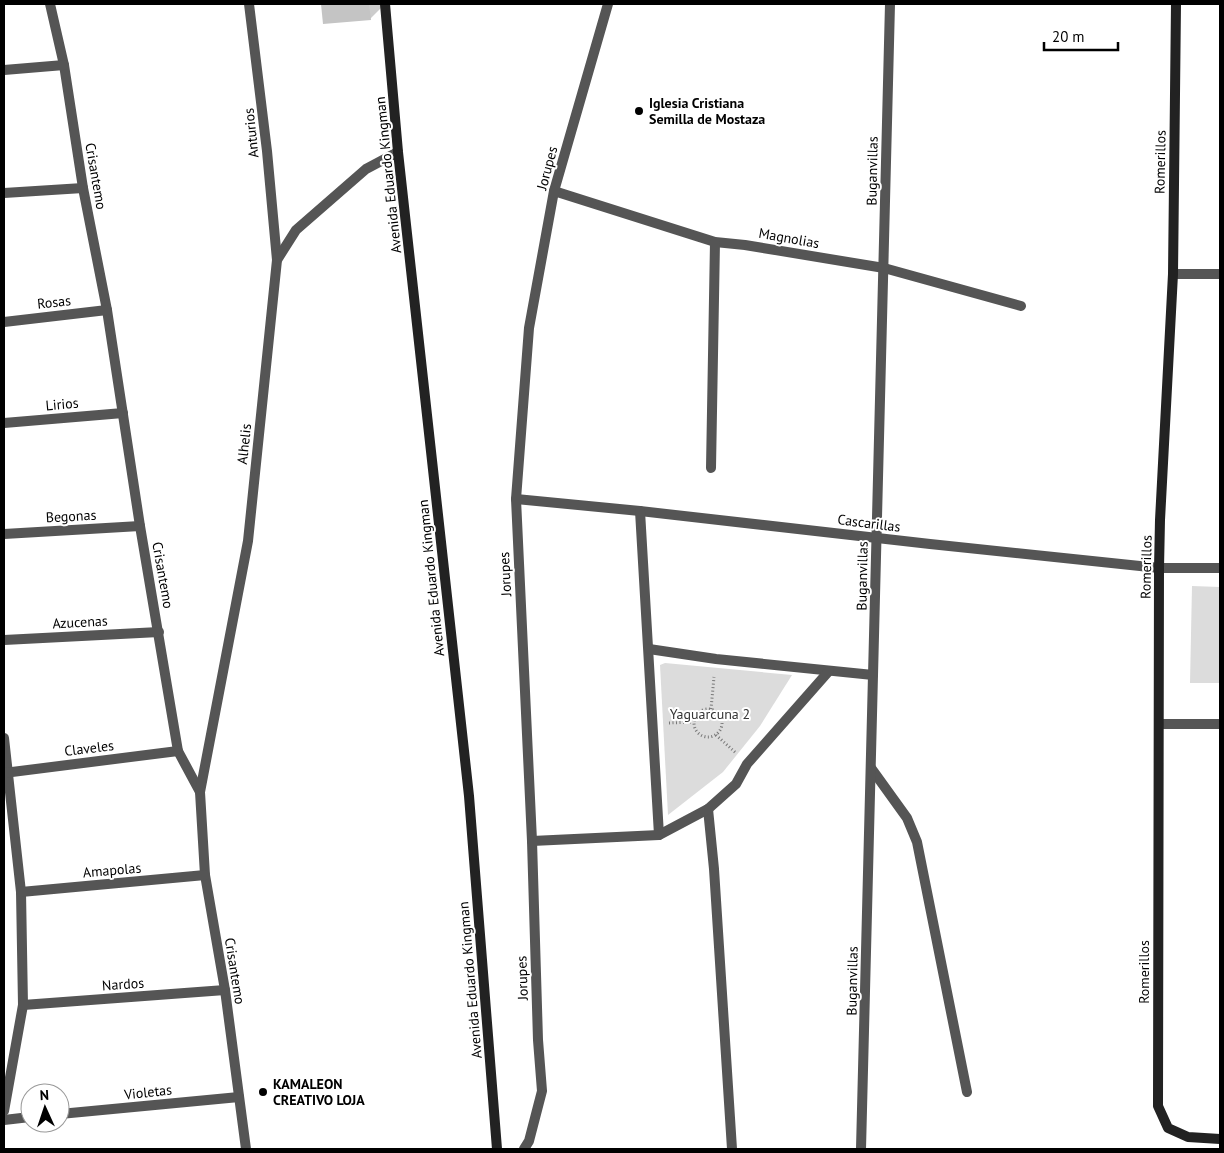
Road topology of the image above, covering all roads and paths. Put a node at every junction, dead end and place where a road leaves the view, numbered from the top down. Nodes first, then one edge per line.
1 (50, 4) edge
2 (250, 4) edge
3 (385, 4) edge
4 (608, 4) edge
5 (890, 4) edge
6 (1176, 4) edge
7 (64, 66) junction
8 (4, 70) edge
9 (398, 152) junction
10 (83, 188) junction
11 (554, 190) junction
12 (4, 193) edge
13 (716, 242) junction
14 (277, 260) junction
15 (884, 268) junction
16 (1173, 274) junction
17 (1220, 274) edge
18 (1021, 306) dead end
19 (107, 310) junction
20 (4, 322) edge
21 (123, 413) junction
22 (4, 423) edge
23 (711, 468) dead end
24 (516, 499) junction
25 (640, 511) junction
26 (140, 526) junction
27 (4, 534) edge
28 (877, 537) junction
29 (1159, 568) junction
30 (1220, 568) edge
31 (159, 632) junction
32 (4, 640) edge
33 (649, 649) junction
34 (716, 659) junction
35 (828, 671) junction
36 (873, 675) junction
37 (711, 709) junction
38 (693, 722) junction
39 (653, 724) junction
40 (1159, 724) junction
41 (1220, 724) edge
42 (716, 735) junction
43 (4, 738) edge
44 (178, 751) junction
45 (747, 764) junction
46 (871, 768) junction
47 (6, 773) edge
48 (200, 792) junction
49 (708, 809) junction
50 (659, 835) junction
51 (532, 841) junction
52 (205, 875) junction
53 (21, 892) junction
54 (225, 990) junction
55 (23, 1005) junction
56 (967, 1092) dead end
57 (239, 1097) junction
58 (4, 1111) edge
59 (70, 1113) edge
60 (20, 1118) edge
61 (4, 1120) edge
62 (1220, 1139) edge
63 (246, 1149) edge
64 (497, 1149) edge
65 (524, 1149) edge
66 (732, 1149) edge
67 (861, 1149) edge

1 - 7 street, Crisantemo
2 - 14 street, Anturios
3 - 9 street, Avenida Eduardo Kingman
4 - 11 street, Jorupes
5 - 15 street, Buganvillas
6 - 16 street, Romerillos
7 - 8 street
7 - 10 street, Crisantemo
9 - 14 street, Alhelis
9 - 64 street, Avenida Eduardo Kingman
10 - 12 street
10 - 19 street, Crisantemo
11 - 13 street, Magnolias
11 - 24 street, Jorupes
13 - 15 street, Magnolias
13 - 23 street
14 - 48 street, Alhelis
15 - 18 street, Magnolias
15 - 28 street, Buganvillas
16 - 17 street
16 - 29 street, Romerillos
19 - 20 street, Rosas
19 - 21 street, Crisantemo
21 - 22 street, Lirios
21 - 26 street, Crisantemo
24 - 25 street, Cascarillas
24 - 51 street, Jorupes
25 - 28 street, Cascarillas
25 - 33 street
26 - 27 street, Begonas
26 - 31 street, Crisantemo
28 - 29 street, Cascarillas
28 - 36 street, Buganvillas
29 - 30 street, Cascarillas
29 - 40 street, Romerillos
31 - 32 street, Azucenas
31 - 44 street, Crisantemo
33 - 34 street
33 - 39 street
34 - 35 street
34 - 37 path
35 - 36 street
35 - 45 street
36 - 46 street, Buganvillas
37 - 38 path
37 - 42 path
38 - 39 path
38 - 42 path
39 - 50 street
40 - 41 street
40 - 62 street, Romerillos
42 - 45 path
43 - 47 street
44 - 47 street, Claveles
44 - 48 street, Crisantemo
45 - 49 street
46 - 56 street
46 - 67 street, Buganvillas
47 - 53 street
48 - 52 street, Crisantemo
49 - 50 street
49 - 66 street
50 - 51 street
51 - 65 street, Jorupes
52 - 53 street, Amapolas
52 - 54 street, Crisantemo
53 - 55 street
54 - 55 street, Nardos
54 - 57 street, Crisantemo
55 - 58 street
57 - 59 street, Violetas
57 - 63 street, Crisantemo
60 - 61 street

